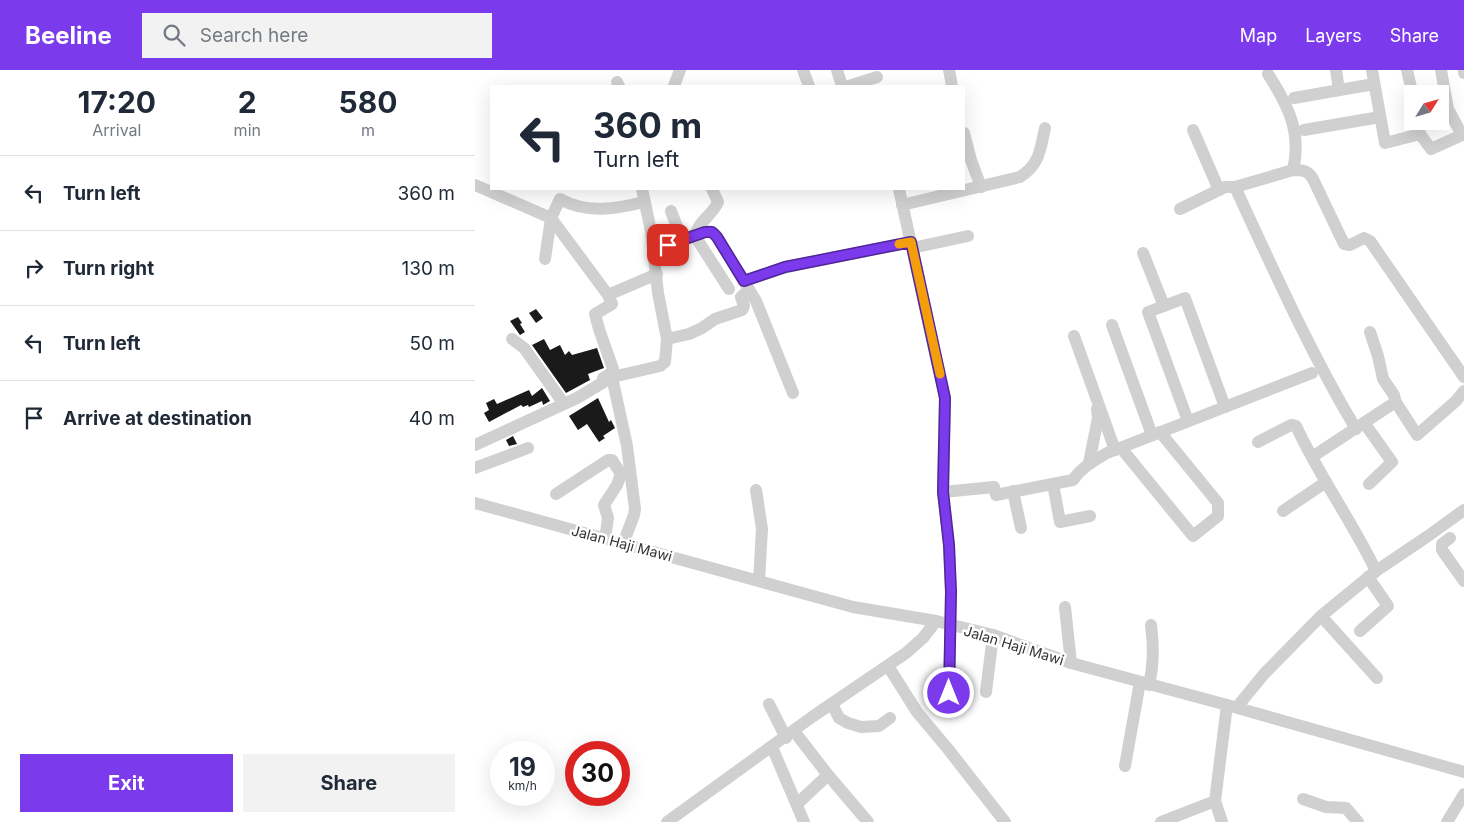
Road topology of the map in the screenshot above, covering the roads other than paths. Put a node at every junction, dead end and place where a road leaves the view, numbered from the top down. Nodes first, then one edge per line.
1 (680, 70) edge
2 (803, 70) edge
3 (837, 70) edge
4 (949, 70) edge
5 (1336, 70) edge
6 (1372, 70) edge
7 (1407, 70) edge
8 (1441, 70) edge
9 (1268, 74) dead end
10 (874, 76) edge
11 (1374, 84) junction
12 (674, 85) edge
13 (809, 85) edge
14 (842, 85) edge
15 (852, 85) edge
16 (952, 85) edge
17 (1410, 85) edge
18 (1339, 90) junction
19 (1294, 98) dead end
20 (1380, 117) junction
21 (1045, 128) dead end
22 (1193, 130) dead end
23 (1304, 130) dead end
24 (1419, 130) edge
25 (1420, 134) junction
26 (965, 137) edge
27 (1293, 170) junction
28 (475, 185) edge
29 (981, 187) junction
30 (1235, 187) junction
31 (641, 190) edge
32 (712, 190) edge
33 (899, 190) edge
34 (1219, 190) junction
35 (561, 194) edge
36 (644, 202) junction
37 (902, 205) junction
38 (1181, 209) dead end
39 (671, 211) dead end
40 (551, 218) junction
41 (695, 236) junction
42 (968, 236) dead end
43 (682, 240) junction
44 (911, 245) junction
45 (654, 250) junction
46 (1143, 254) dead end
47 (545, 259) dead end
48 (657, 274) junction
49 (747, 286) junction
50 (729, 288) dead end
51 (607, 295) junction
52 (1164, 306) junction
53 (1112, 325) dead end
54 (1370, 332) dead end
55 (1074, 336) dead end
56 (512, 339) dead end
57 (667, 339) junction
58 (1312, 373) dead end
59 (613, 377) junction
60 (1464, 377) edge
61 (1464, 391) edge
62 (793, 393) dead end
63 (1096, 397) junction
64 (563, 403) junction
65 (1396, 403) junction
66 (1225, 407) junction
67 (1188, 421) junction
68 (1360, 426) junction
69 (1156, 434) junction
70 (1258, 442) dead end
71 (475, 445) edge
72 (528, 448) dead end
73 (1118, 449) junction
74 (1312, 457) junction
75 (1089, 463) junction
76 (475, 468) edge
77 (1057, 479) junction
78 (1326, 482) junction
79 (1369, 484) dead end
80 (994, 487) junction
81 (756, 490) dead end
82 (1013, 491) junction
83 (943, 492) junction
84 (556, 494) dead end
85 (475, 503) edge
86 (1464, 510) edge
87 (1283, 511) dead end
88 (1090, 516) dead end
89 (1021, 528) dead end
90 (1450, 538) dead end
91 (605, 539) junction
92 (623, 544) junction
93 (1372, 574) junction
94 (759, 581) junction
95 (1464, 581) edge
96 (1065, 607) dead end
97 (1321, 616) junction
98 (936, 621) junction
99 (949, 625) junction
100 (1151, 625) dead end
101 (1360, 631) dead end
102 (993, 635) junction
103 (1071, 663) junction
104 (888, 666) junction
105 (1377, 678) dead end
106 (1145, 683) junction
107 (986, 692) dead end
108 (949, 693) dead end
109 (769, 704) dead end
110 (832, 704) junction
111 (1232, 706) junction
112 (890, 718) dead end
113 (790, 734) junction
114 (772, 747) junction
115 (1125, 766) dead end
116 (1464, 772) edge
117 (828, 775) junction
118 (1464, 794) edge
119 (1303, 799) dead end
120 (1215, 801) junction
121 (797, 804) junction
122 (667, 822) edge
123 (804, 822) edge
124 (868, 822) edge
125 (1005, 822) edge
126 (1161, 822) edge
127 (1222, 822) edge
128 (1358, 822) edge
129 (1447, 822) edge

1 - 12 street
2 - 13 street
3 - 14 street
4 - 16 street
5 - 18 street
6 - 11 street
7 - 17 street
8 - 25 street
9 - 27 street
10 - 15 street
11 - 18 street
11 - 20 street
18 - 19 street
20 - 23 street
20 - 25 street
21 - 29 street
22 - 34 street
24 - 25 street
26 - 29 street
27 - 30 street
27 - 60 street
28 - 40 street
29 - 37 street
30 - 34 street
30 - 68 street
31 - 36 street
32 - 41 street
33 - 37 street
34 - 38 street
35 - 36 street
35 - 40 street
36 - 45 street
37 - 44 street
39 - 43 street
40 - 47 street
40 - 51 street
41 - 43 street
41 - 49 street
41 - 50 street
42 - 44 street
43 - 45 street
44 - 49 street
44 - 83 street
45 - 48 street
46 - 52 street
48 - 51 street
48 - 57 street
49 - 57 street
49 - 62 street
51 - 64 street
52 - 66 street
52 - 67 street
53 - 69 street
54 - 65 street
55 - 63 street
56 - 64 street
57 - 59 street
58 - 66 street
59 - 64 street
59 - 92 street
61 - 65 street
63 - 73 street
63 - 75 street
64 - 71 street
65 - 68 street
66 - 67 street
67 - 69 street
68 - 74 street
68 - 79 street
69 - 73 street
69 - 73 street
70 - 74 street
72 - 76 street
73 - 75 street
74 - 78 street
75 - 77 street
77 - 80 street
77 - 82 street
77 - 88 street
78 - 87 street
78 - 93 street
80 - 82 street
80 - 83 street
81 - 94 street
82 - 89 street
83 - 99 street
84 - 91 street
85 - 91 street, Jalan Haji Mawi
86 - 93 street
90 - 95 street
91 - 92 street, Jalan Haji Mawi
92 - 94 street, Jalan Haji Mawi
93 - 97 street
93 - 101 street
94 - 98 street, Jalan Haji Mawi
96 - 103 street
97 - 105 street
97 - 111 street
98 - 99 street, Jalan Haji Mawi
98 - 104 street
99 - 102 street, Jalan Haji Mawi
99 - 108 street
100 - 106 street
102 - 103 street, Jalan Haji Mawi
102 - 107 street
103 - 106 street, Jalan Haji Mawi
104 - 110 street
104 - 125 street
106 - 111 street, Jalan Haji Mawi
106 - 115 street
109 - 113 street
110 - 112 street
110 - 113 street
111 - 116 street, Jalan Haji Mawi
111 - 120 street
113 - 114 street
113 - 117 street
114 - 121 street
114 - 122 street
117 - 121 street
117 - 124 street
118 - 129 street
119 - 128 street
120 - 126 street
120 - 127 street
121 - 123 street

